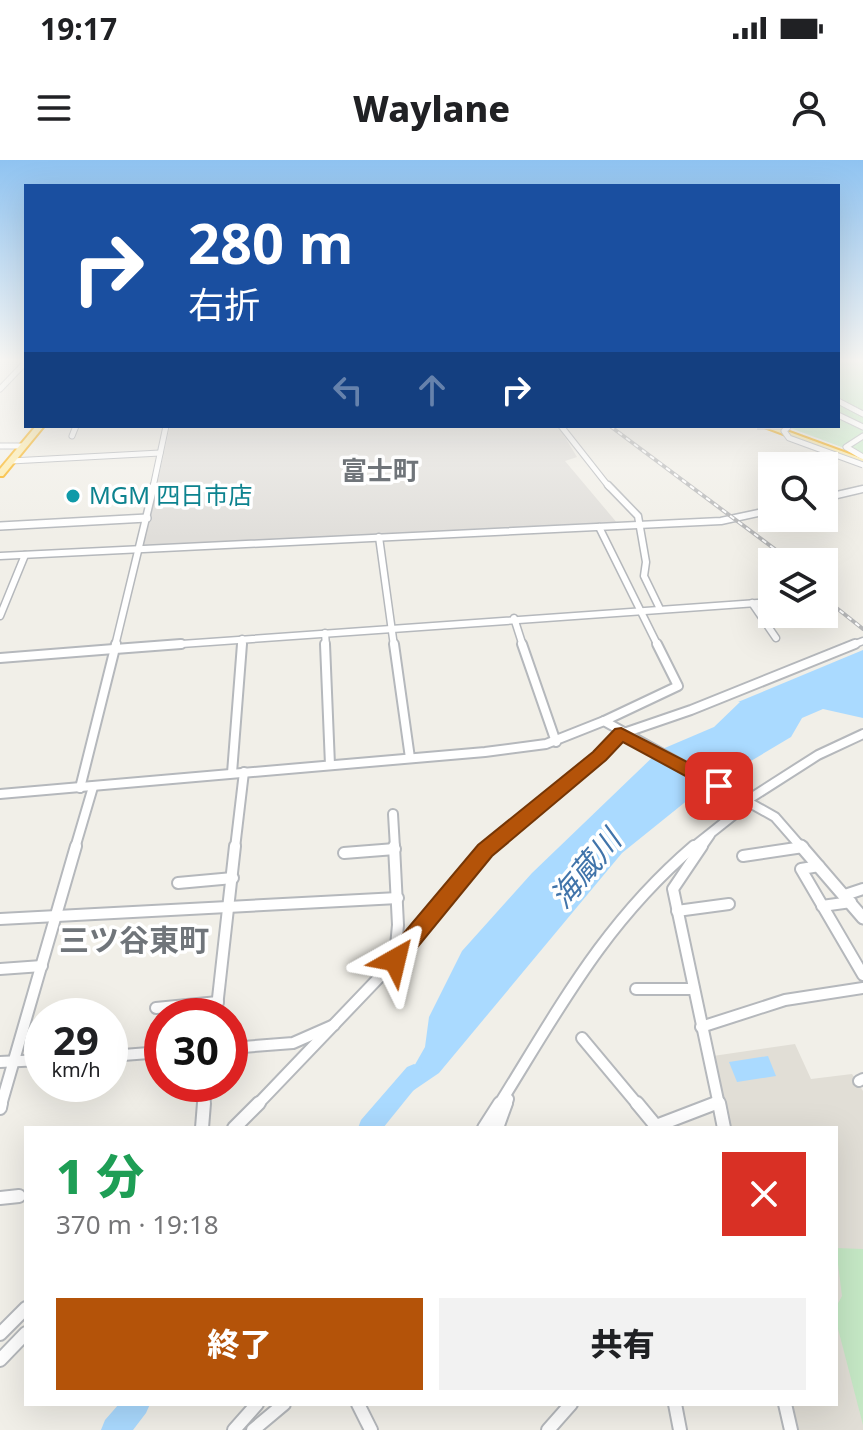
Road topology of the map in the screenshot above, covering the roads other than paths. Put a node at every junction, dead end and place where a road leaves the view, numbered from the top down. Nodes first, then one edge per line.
1 (38, 428) edge
2 (75, 428) edge
3 (166, 428) edge
4 (563, 428) edge
5 (772, 428) edge
6 (790, 429) edge
7 (72, 436) dead end
8 (863, 436) edge
9 (0, 446) edge
10 (23, 446) junction
11 (160, 453) junction
12 (11, 461) junction
13 (863, 461) edge
14 (0, 474) edge
15 (863, 489) edge
16 (838, 495) edge
17 (758, 513) edge
18 (147, 518) junction
19 (641, 524) junction
20 (0, 526) edge
21 (599, 527) junction
22 (379, 537) junction
23 (139, 549) junction
24 (25, 555) junction
25 (0, 556) edge
26 (752, 603) junction
27 (758, 603) edge
28 (660, 609) junction
29 (640, 610) junction
30 (0, 616) edge
31 (514, 618) junction
32 (391, 627) junction
33 (325, 633) junction
34 (776, 638) dead end
35 (242, 639) junction
36 (863, 641) edge
37 (114, 649) junction
38 (0, 658) edge
39 (604, 721) junction
40 (623, 734) junction
41 (863, 734) edge
42 (556, 742) junction
43 (410, 758) junction
44 (330, 765) junction
45 (244, 772) junction
46 (232, 773) junction
47 (93, 787) junction
48 (80, 788) junction
49 (0, 794) edge
50 (746, 801) junction
51 (393, 814) dead end
52 (713, 831) junction
53 (803, 847) junction
54 (395, 849) junction
55 (344, 853) dead end
56 (743, 856) dead end
57 (820, 866) junction
58 (233, 878) junction
59 (178, 883) dead end
60 (863, 889) edge
61 (398, 898) junction
62 (848, 898) junction
63 (729, 904) dead end
64 (822, 906) junction
65 (229, 907) junction
66 (677, 911) junction
67 (56, 916) junction
68 (863, 918) edge
69 (0, 919) edge
70 (395, 960) junction
71 (42, 966) junction
72 (0, 969) edge
73 (863, 975) edge
74 (863, 988) edge
75 (636, 989) dead end
76 (694, 989) junction
77 (218, 998) edge
78 (338, 1023) junction
79 (701, 1027) junction
80 (582, 1038) dead end
81 (248, 1047) edge
82 (13, 1061) junction
83 (24, 1061) edge
84 (0, 1062) edge
85 (510, 1090) junction
86 (204, 1102) edge
87 (719, 1102) junction
88 (0, 1108) edge
89 (202, 1126) edge
90 (236, 1126) edge
91 (485, 1126) edge
92 (498, 1126) edge
93 (724, 1126) edge
94 (19, 1196) dead end
95 (0, 1198) edge
96 (24, 1310) edge
97 (0, 1334) edge
98 (24, 1335) edge
99 (0, 1360) edge
100 (255, 1406) edge
101 (282, 1406) edge
102 (359, 1406) edge
103 (569, 1406) edge
104 (675, 1406) edge
105 (785, 1406) edge
106 (234, 1430) edge
107 (253, 1430) edge
108 (371, 1430) edge
109 (548, 1430) edge
110 (680, 1430) edge
111 (791, 1430) edge

1 - 10 highway
2 - 7 street
3 - 11 street
4 - 19 street
5 - 13 highway
6 - 13 highway
8 - 13 street
9 - 10 street
10 - 12 highway
11 - 12 street
11 - 18 street
12 - 14 highway
15 - 16 street
17 - 19 street
18 - 20 street
18 - 23 street
19 - 21 street
19 - 28 street
21 - 22 street
21 - 29 street
22 - 23 street
22 - 32 street
23 - 24 street
23 - 37 street
24 - 25 street
24 - 30 street
26 - 27 street
26 - 28 street
26 - 34 street
28 - 29 street
29 - 31 street
29 - 39 street
31 - 32 street
31 - 42 street
32 - 33 street
32 - 43 street
33 - 35 street
33 - 44 street
35 - 37 street
35 - 46 street
36 - 40 street
37 - 38 street
37 - 48 street
39 - 40 street
39 - 42 street
40 - 50 street
40 - 70 street
41 - 50 street
42 - 43 street
43 - 44 street
44 - 45 street
45 - 46 street
45 - 58 street
46 - 47 street
47 - 48 street
47 - 67 street
48 - 49 street
50 - 52 street
50 - 53 street
51 - 54 street
52 - 66 street
52 - 85 street
53 - 56 street
53 - 57 street
54 - 55 street
54 - 61 street
57 - 62 street
57 - 64 street
58 - 59 street
58 - 65 street
60 - 62 street
61 - 65 street
61 - 70 street
62 - 64 street
62 - 68 street
63 - 66 street
64 - 73 street
65 - 67 street
65 - 77 street
66 - 76 street
67 - 69 street
67 - 71 street
70 - 78 street
71 - 72 street
71 - 82 street
74 - 79 street
75 - 76 street
76 - 79 street
78 - 81 street
78 - 90 street
79 - 87 street
80 - 87 street
82 - 83 street
82 - 84 street
82 - 88 street
85 - 91 street
85 - 92 street
86 - 89 street
87 - 93 street
94 - 95 street
96 - 97 street
98 - 99 street
100 - 106 street
101 - 107 street
102 - 108 street
103 - 109 street
104 - 110 street
105 - 111 street

